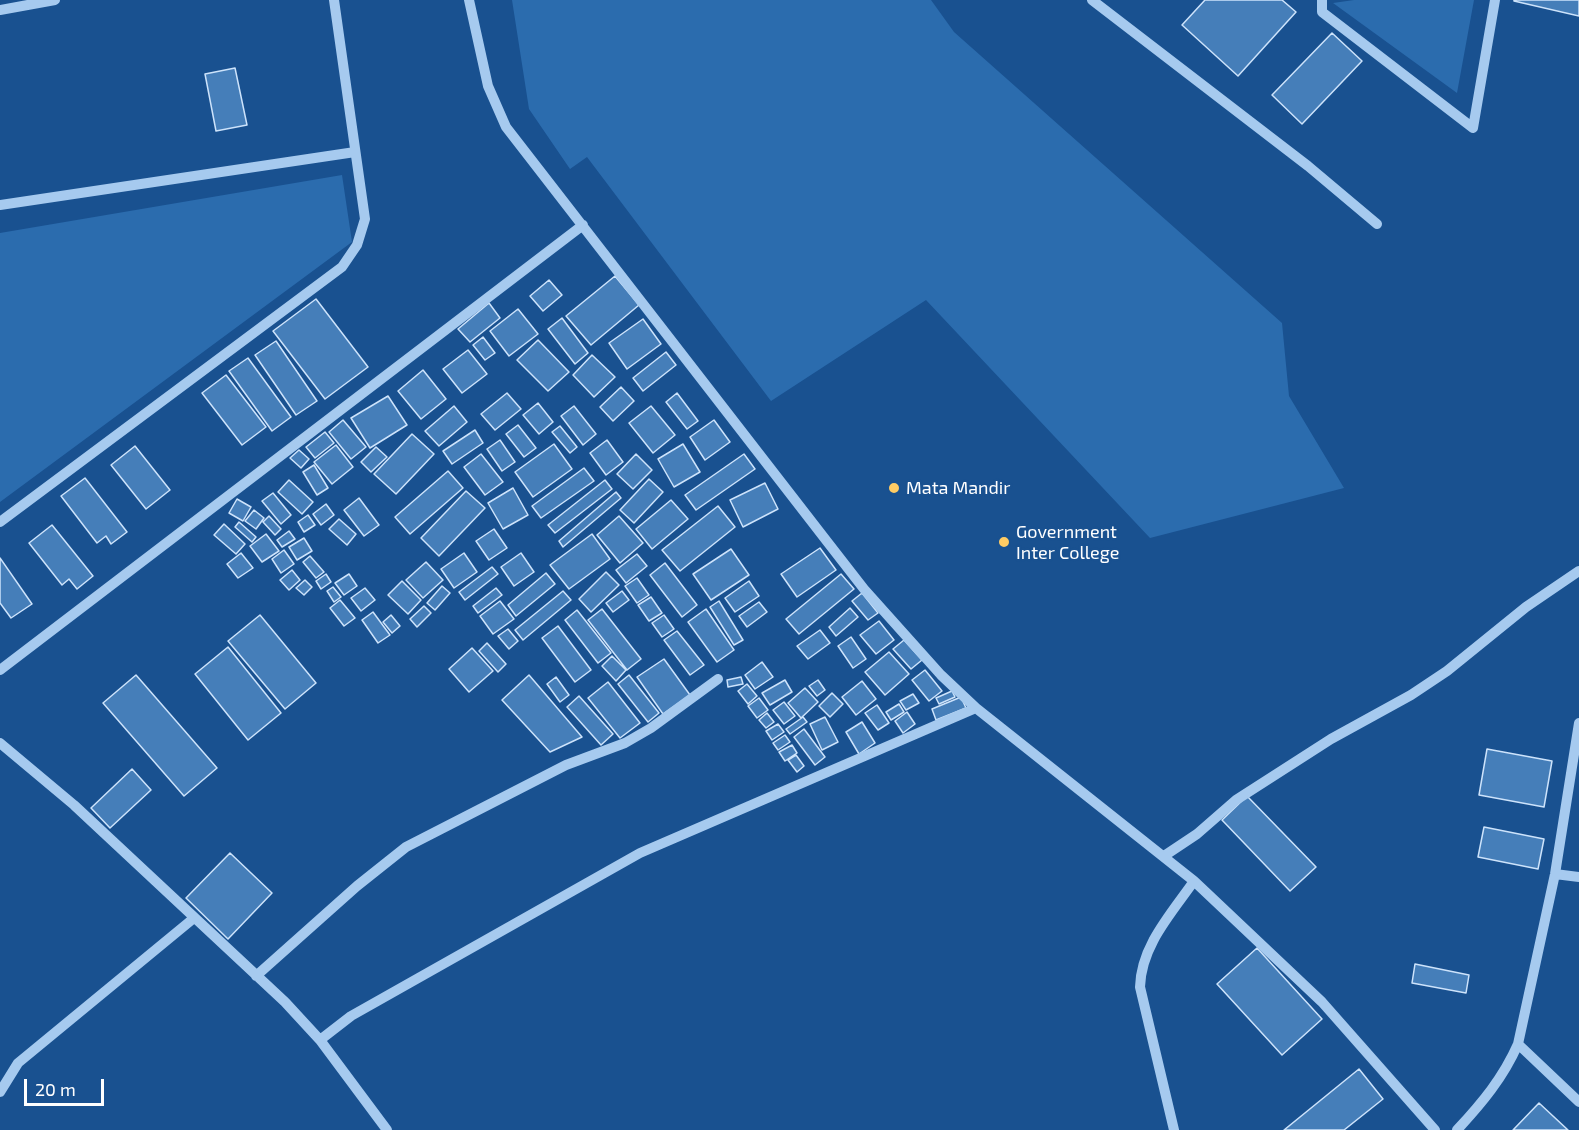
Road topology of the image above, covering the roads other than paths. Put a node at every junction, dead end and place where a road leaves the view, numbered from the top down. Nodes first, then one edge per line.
1 (55, 0) edge
2 (334, 0) edge
3 (470, 0) edge
4 (1092, 0) edge
5 (1320, 0) edge
6 (1495, 0) edge
7 (0, 10) edge
8 (355, 152) junction
9 (0, 205) edge
10 (1377, 224) dead end
11 (583, 225) junction
12 (0, 522) edge
13 (1579, 571) edge
14 (0, 670) edge
15 (718, 679) dead end
16 (976, 708) junction
17 (1579, 723) edge
18 (0, 743) edge
19 (1164, 856) junction
20 (1555, 874) junction
21 (1579, 877) edge
22 (1194, 881) junction
23 (194, 918) junction
24 (256, 976) junction
25 (320, 1040) junction
26 (1518, 1044) junction
27 (0, 1092) edge
28 (1579, 1102) edge
29 (387, 1130) edge
30 (1174, 1130) edge
31 (1435, 1130) edge
32 (1457, 1130) edge

1 - 7 street
2 - 8 street
3 - 11 street
4 - 10 street
5 - 6 street
8 - 9 street
8 - 12 street
11 - 14 street
11 - 16 street
13 - 19 street
15 - 24 street
16 - 19 street
16 - 25 street
17 - 20 street
18 - 23 street
19 - 22 street
20 - 21 street
20 - 26 street
22 - 30 street
22 - 31 street
23 - 24 street
23 - 27 street
24 - 25 street
25 - 29 street
26 - 28 street
26 - 32 street

